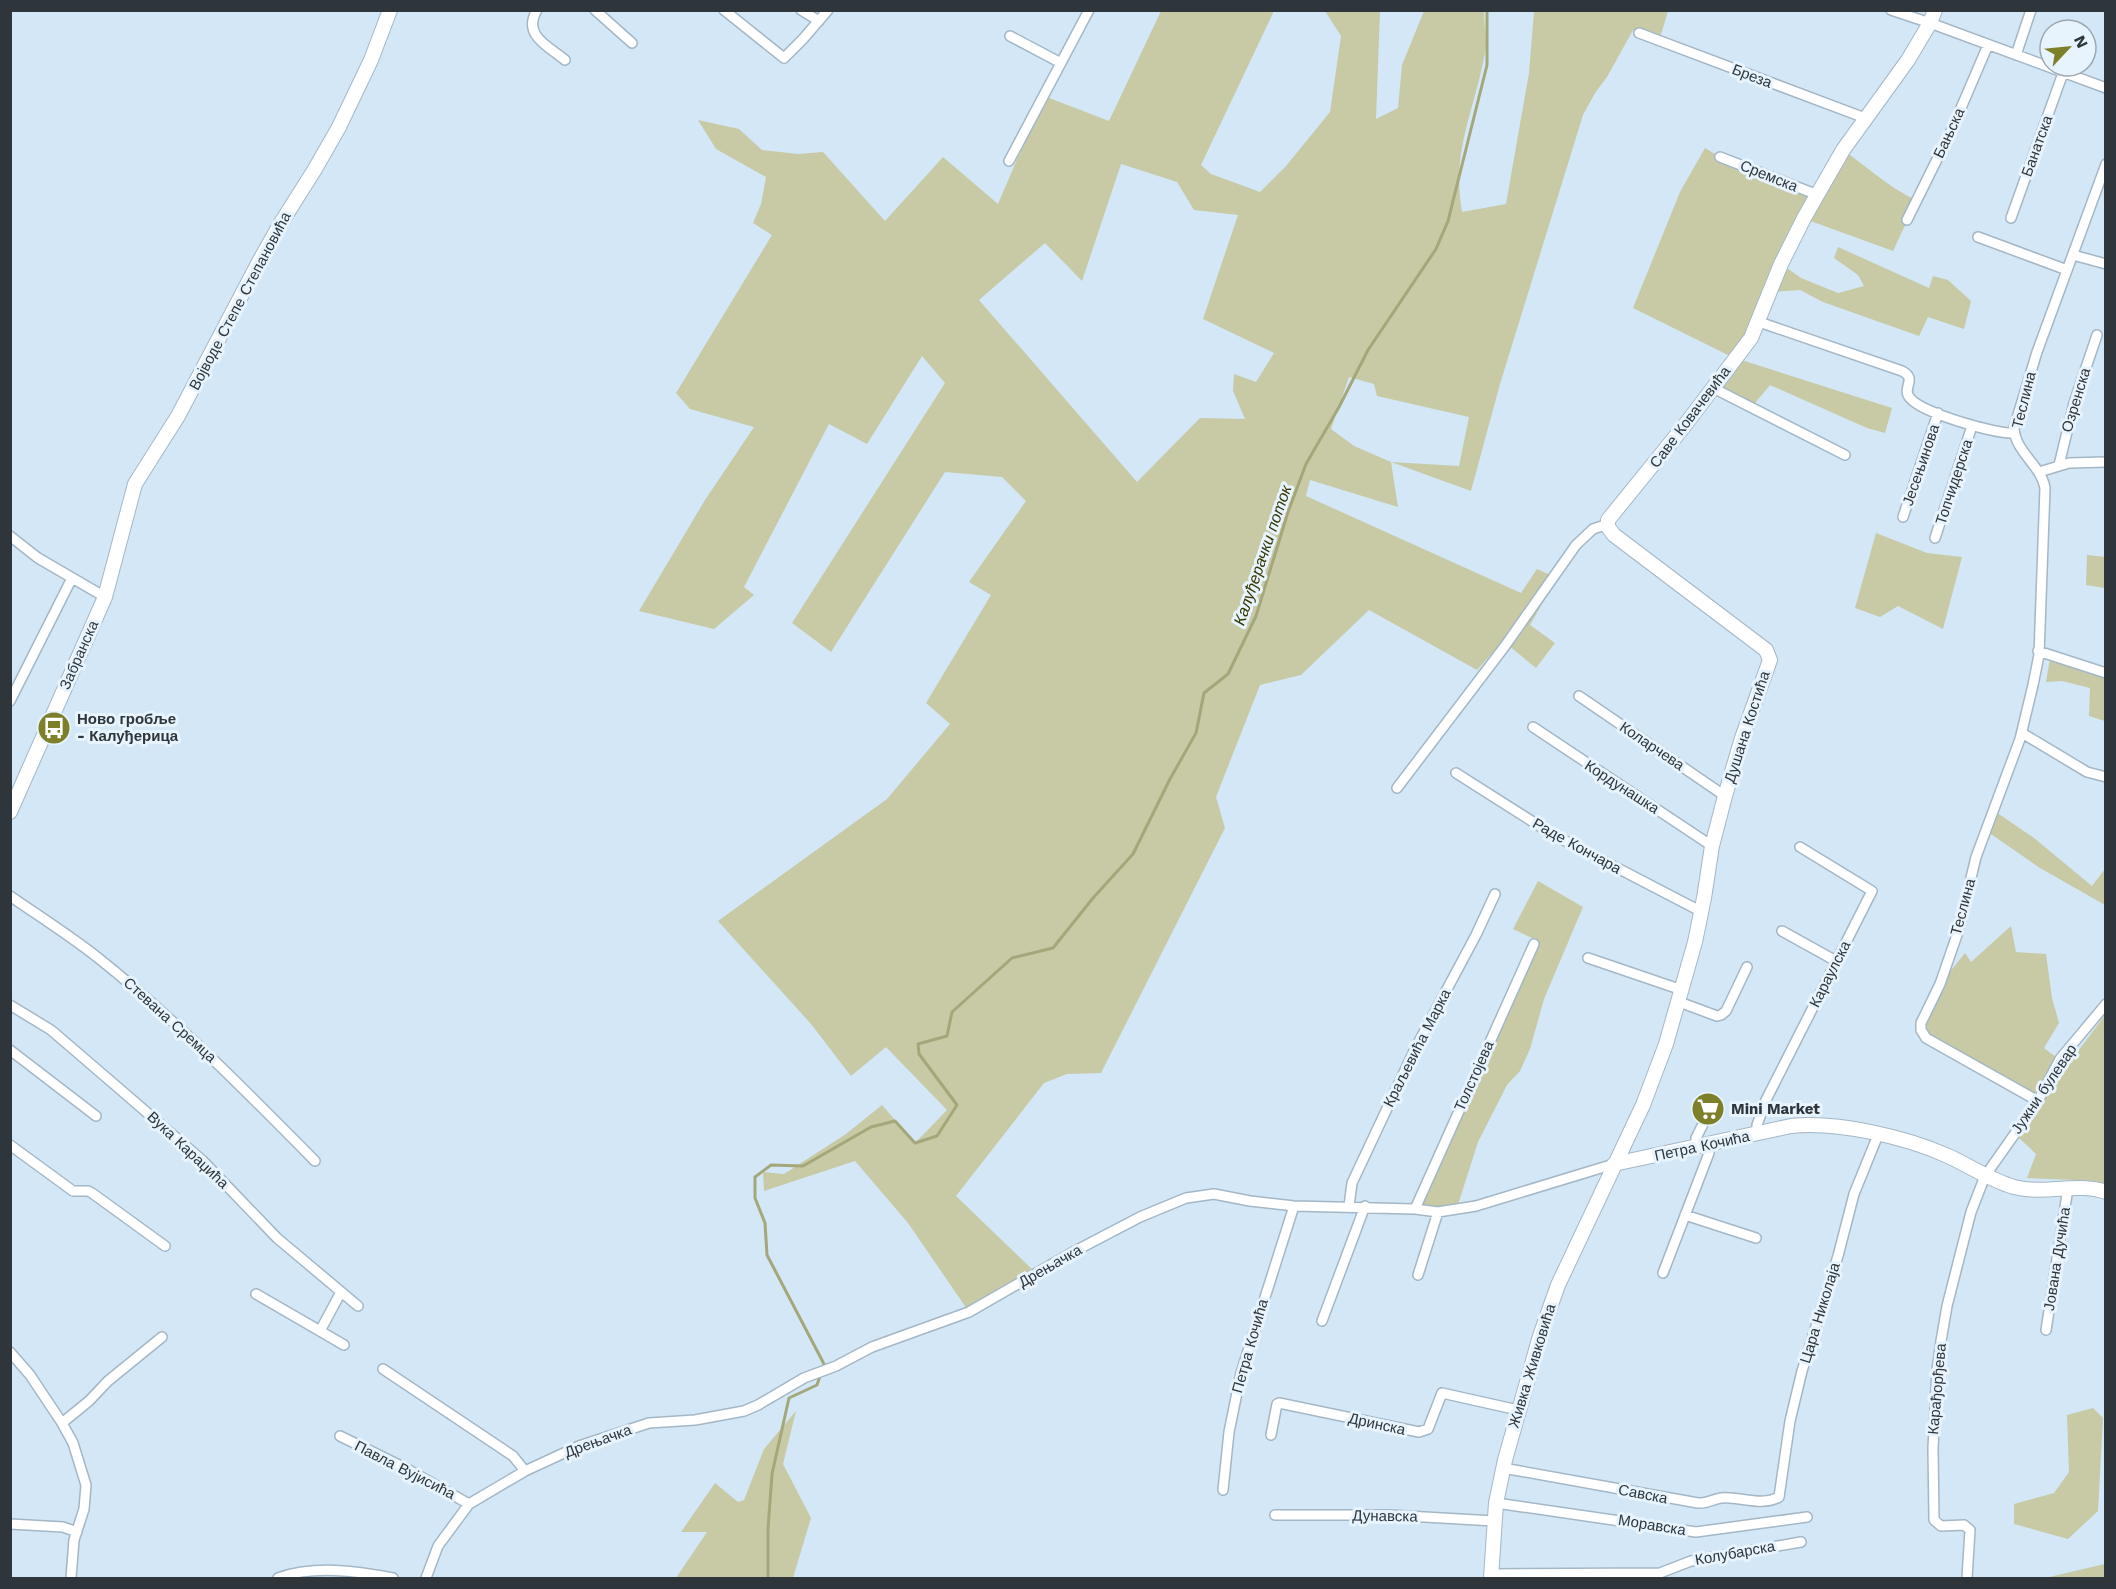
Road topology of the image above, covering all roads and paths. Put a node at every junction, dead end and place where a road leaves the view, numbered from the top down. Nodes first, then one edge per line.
1 (390, 10) edge
2 (537, 10) edge
3 (595, 10) edge
4 (724, 10) edge
5 (801, 10) edge
6 (828, 10) edge
7 (1089, 10) edge
8 (1891, 10) edge
9 (2031, 10) edge
10 (1933, 16) edge
11 (819, 21) junction
12 (1639, 33) dead end
13 (1010, 36) dead end
14 (632, 43) dead end
15 (1989, 45) junction
16 (2016, 55) junction
17 (565, 60) dead end
18 (1061, 63) junction
19 (2038, 64) edge
20 (2060, 78) edge
21 (2077, 78) edge
22 (2106, 88) edge
23 (1865, 118) junction
24 (1720, 157) dead end
25 (1009, 161) dead end
26 (2106, 164) edge
27 (1818, 195) junction
28 (2011, 218) dead end
29 (1907, 220) dead end
30 (1978, 237) dead end
31 (2073, 255) junction
32 (2106, 264) edge
33 (2067, 270) junction
34 (1759, 322) junction
35 (2097, 335) dead end
36 (1713, 388) junction
37 (1938, 413) junction
38 (1972, 426) junction
39 (2014, 433) junction
40 (1845, 455) dead end
41 (2106, 462) edge
42 (2059, 465) junction
43 (2039, 472) junction
44 (1904, 517) dead end
45 (1608, 524) junction
46 (10, 536) edge
47 (1935, 538) dead end
48 (72, 578) junction
49 (105, 597) junction
50 (2038, 651) junction
51 (2106, 673) edge
52 (1579, 696) dead end
53 (10, 701) edge
54 (1533, 727) dead end
55 (2022, 733) junction
56 (1456, 773) dead end
57 (2106, 777) edge
58 (1396, 788) dead end
59 (1725, 796) junction
60 (10, 812) edge
61 (1712, 846) junction
62 (1800, 847) dead end
63 (1495, 894) dead end
64 (10, 896) edge
65 (1702, 912) junction
66 (1782, 931) dead end
67 (1534, 944) dead end
68 (1588, 958) dead end
69 (1836, 961) junction
70 (1747, 967) dead end
71 (1681, 996) junction
72 (2106, 1004) edge
73 (10, 1005) edge
74 (10, 1050) edge
75 (2038, 1101) junction
76 (1711, 1108) dead end
77 (96, 1116) dead end
78 (1757, 1134) junction
79 (1878, 1135) junction
80 (10, 1145) edge
81 (1702, 1146) junction
82 (315, 1161) dead end
83 (1614, 1164) junction
84 (1985, 1176) junction
85 (2067, 1188) junction
86 (2106, 1192) edge
87 (1294, 1206) junction
88 (1350, 1206) junction
89 (1365, 1206) junction
90 (1415, 1209) junction
91 (1438, 1212) junction
92 (1685, 1215) junction
93 (1140, 1217) joint
94 (1756, 1238) dead end
95 (165, 1246) dead end
96 (1663, 1273) dead end
97 (1418, 1275) dead end
98 (341, 1293) junction
99 (256, 1294) dead end
100 (358, 1306) dead end
101 (1322, 1321) dead end
102 (320, 1330) junction
103 (2046, 1330) dead end
104 (162, 1337) dead end
105 (344, 1345) dead end
106 (10, 1352) edge
107 (383, 1369) dead end
108 (1518, 1410) junction
109 (62, 1423) junction
110 (1271, 1435) dead end
111 (340, 1437) dead end
112 (1503, 1468) junction
113 (525, 1471) junction
114 (1223, 1490) dead end
115 (1780, 1495) joint
116 (1496, 1503) junction
117 (469, 1504) junction
118 (1275, 1515) dead end
119 (1807, 1517) dead end
120 (1494, 1521) junction
121 (10, 1524) edge
122 (77, 1532) junction
123 (1801, 1542) dead end
124 (1491, 1576) edge
125 (71, 1578) edge
126 (278, 1578) edge
127 (393, 1578) edge
128 (426, 1578) edge
129 (1967, 1578) edge

1 - 49 street, Војводе Степе Степановића
2 - 17 street
3 - 14 street
4 - 11 street
5 - 11 street
6 - 11 street
7 - 18 street
8 - 10 street
9 - 16 street
10 - 15 street
10 - 23 street, Саве Ковачевића
12 - 23 street, Бреза
13 - 18 street
15 - 16 street
15 - 29 street, Бањска
16 - 19 street
18 - 25 street
20 - 28 street, Банатска
21 - 22 street
23 - 27 street, Саве Ковачевића
24 - 27 street, Сремска
26 - 31 street, Теслина
27 - 34 street, Саве Ковачевића
30 - 33 street
31 - 32 street
31 - 33 street, Теслина
33 - 39 street, Теслина
34 - 36 street, Саве Ковачевића
34 - 37 street
35 - 42 street, Озренска
36 - 40 street
36 - 45 street, Саве Ковачевића
37 - 38 street
37 - 44 street, Јесењинова
38 - 39 street
38 - 47 street, Топчидерска
39 - 43 street, Теслина
41 - 42 street
42 - 43 street
43 - 50 street, Теслина
45 - 58 street, Саве Ковачевића
45 - 59 street, Душана Костића
46 - 48 street
48 - 49 street
48 - 53 street
49 - 60 street, Забранска
50 - 51 street
50 - 55 street, Теслина
52 - 59 street, Коларчева
54 - 61 street, Кордунашка
55 - 57 street
55 - 75 street, Теслина
56 - 65 street, Раде Кончара
59 - 61 street, Душана Костића
61 - 65 street, Душана Костића
62 - 69 street, Караулска
63 - 88 street, Краљевића Марка
64 - 82 street, Стевана Сремца
65 - 71 street, Душана Костића
66 - 69 street
67 - 90 street, Толстојева
68 - 71 street
69 - 78 street, Караулска
70 - 71 street
71 - 83 street, Душана Костића
72 - 75 street, Јужни булевар
73 - 98 street, Вука Караџића
74 - 77 street
75 - 84 street, Јужни булевар
76 - 81 street
78 - 79 street, Петра Кочића
78 - 81 street, Петра Кочића
79 - 84 street, Петра Кочића
79 - 115 street, Цара Николаја
80 - 95 street
81 - 83 street, Петра Кочића
81 - 92 street
83 - 91 street, Петра Кочића
83 - 108 street, Живка Живковића
84 - 85 street, Петра Кочића
84 - 129 street, Карађорђева
85 - 86 street, Петра Кочића
85 - 103 street, Јована Дучића
87 - 88 street, Петра Кочића
87 - 93 street, Петра Кочића
87 - 114 street, Петра Кочића
88 - 89 street, Петра Кочића
89 - 90 street, Петра Кочића
89 - 101 street
90 - 91 street, Петра Кочића
91 - 97 street
92 - 94 street
92 - 96 street
93 - 113 street, Дрењачка
98 - 100 street, Вука Караџића
98 - 102 street
99 - 102 street
102 - 105 street
104 - 109 street
106 - 109 street
107 - 113 street
108 - 110 street, Дринска
108 - 112 street, Живка Живковића
109 - 122 street
111 - 117 street, Павла Вујисића
112 - 115 street, Савска
112 - 116 street, Живка Живковића
113 - 117 street, Дрењачка
116 - 119 street, Моравска
116 - 120 street, Живка Живковића
117 - 128 street, Дрењачка
118 - 120 street, Дунавска
120 - 124 street, Живка Живковића
121 - 122 street
122 - 125 street
123 - 124 street, Колубарска
126 - 127 street

